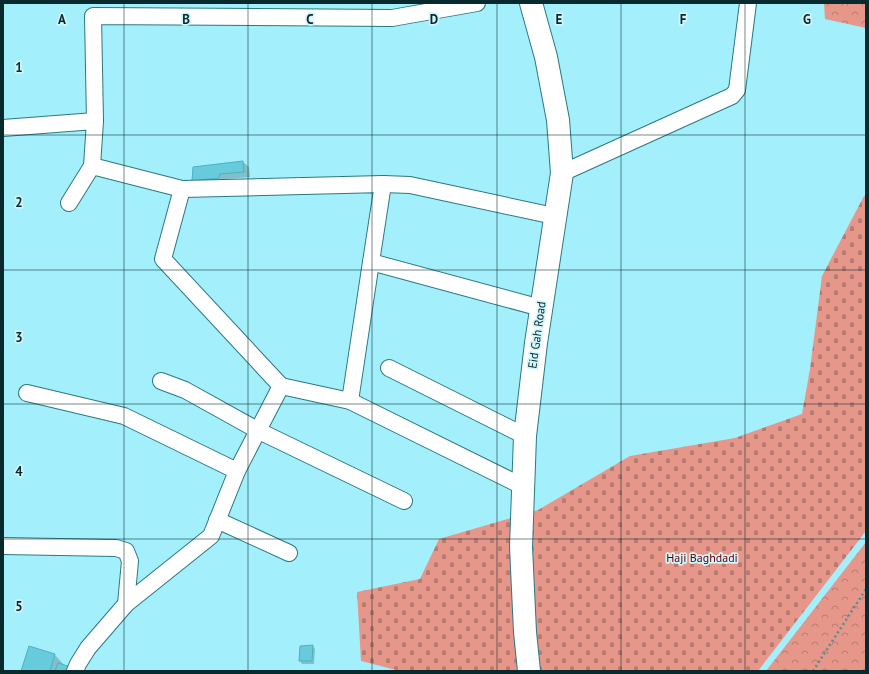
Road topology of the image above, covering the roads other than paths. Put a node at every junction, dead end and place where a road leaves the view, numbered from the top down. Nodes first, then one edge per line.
1 (477, 3) edge
2 (531, 3) edge
3 (748, 3) edge
4 (93, 10) edge
5 (95, 121) junction
6 (3, 128) edge
7 (92, 166) junction
8 (562, 173) junction
9 (383, 184) junction
10 (182, 189) junction
11 (69, 203) dead end
12 (554, 216) junction
13 (371, 262) junction
14 (540, 308) junction
15 (389, 368) dead end
16 (161, 380) dead end
17 (281, 386) junction
18 (27, 393) dead end
19 (350, 401) junction
20 (259, 431) junction
21 (524, 436) junction
22 (238, 471) junction
23 (522, 486) junction
24 (404, 501) dead end
25 (217, 520) junction
26 (3, 546) edge
27 (289, 553) dead end
28 (126, 604) junction
29 (75, 671) edge
30 (529, 671) edge

1 - 4 street
2 - 8 main road, Eid Gah Road
3 - 8 street
4 - 5 street
5 - 6 street
5 - 7 street
7 - 10 street
7 - 11 street
8 - 12 main road, Eid Gah Road
9 - 10 street
9 - 12 street
9 - 13 street
10 - 17 street
12 - 14 main road, Eid Gah Road
13 - 14 street
13 - 19 street
14 - 21 main road, Eid Gah Road
15 - 21 street
16 - 20 street
17 - 19 street
17 - 20 street
18 - 22 street
19 - 23 street
20 - 22 street
20 - 24 street
21 - 23 main road, Eid Gah Road
22 - 25 street
23 - 30 main road, Eid Gah Road
25 - 27 street
25 - 28 street
26 - 28 street
28 - 29 street

